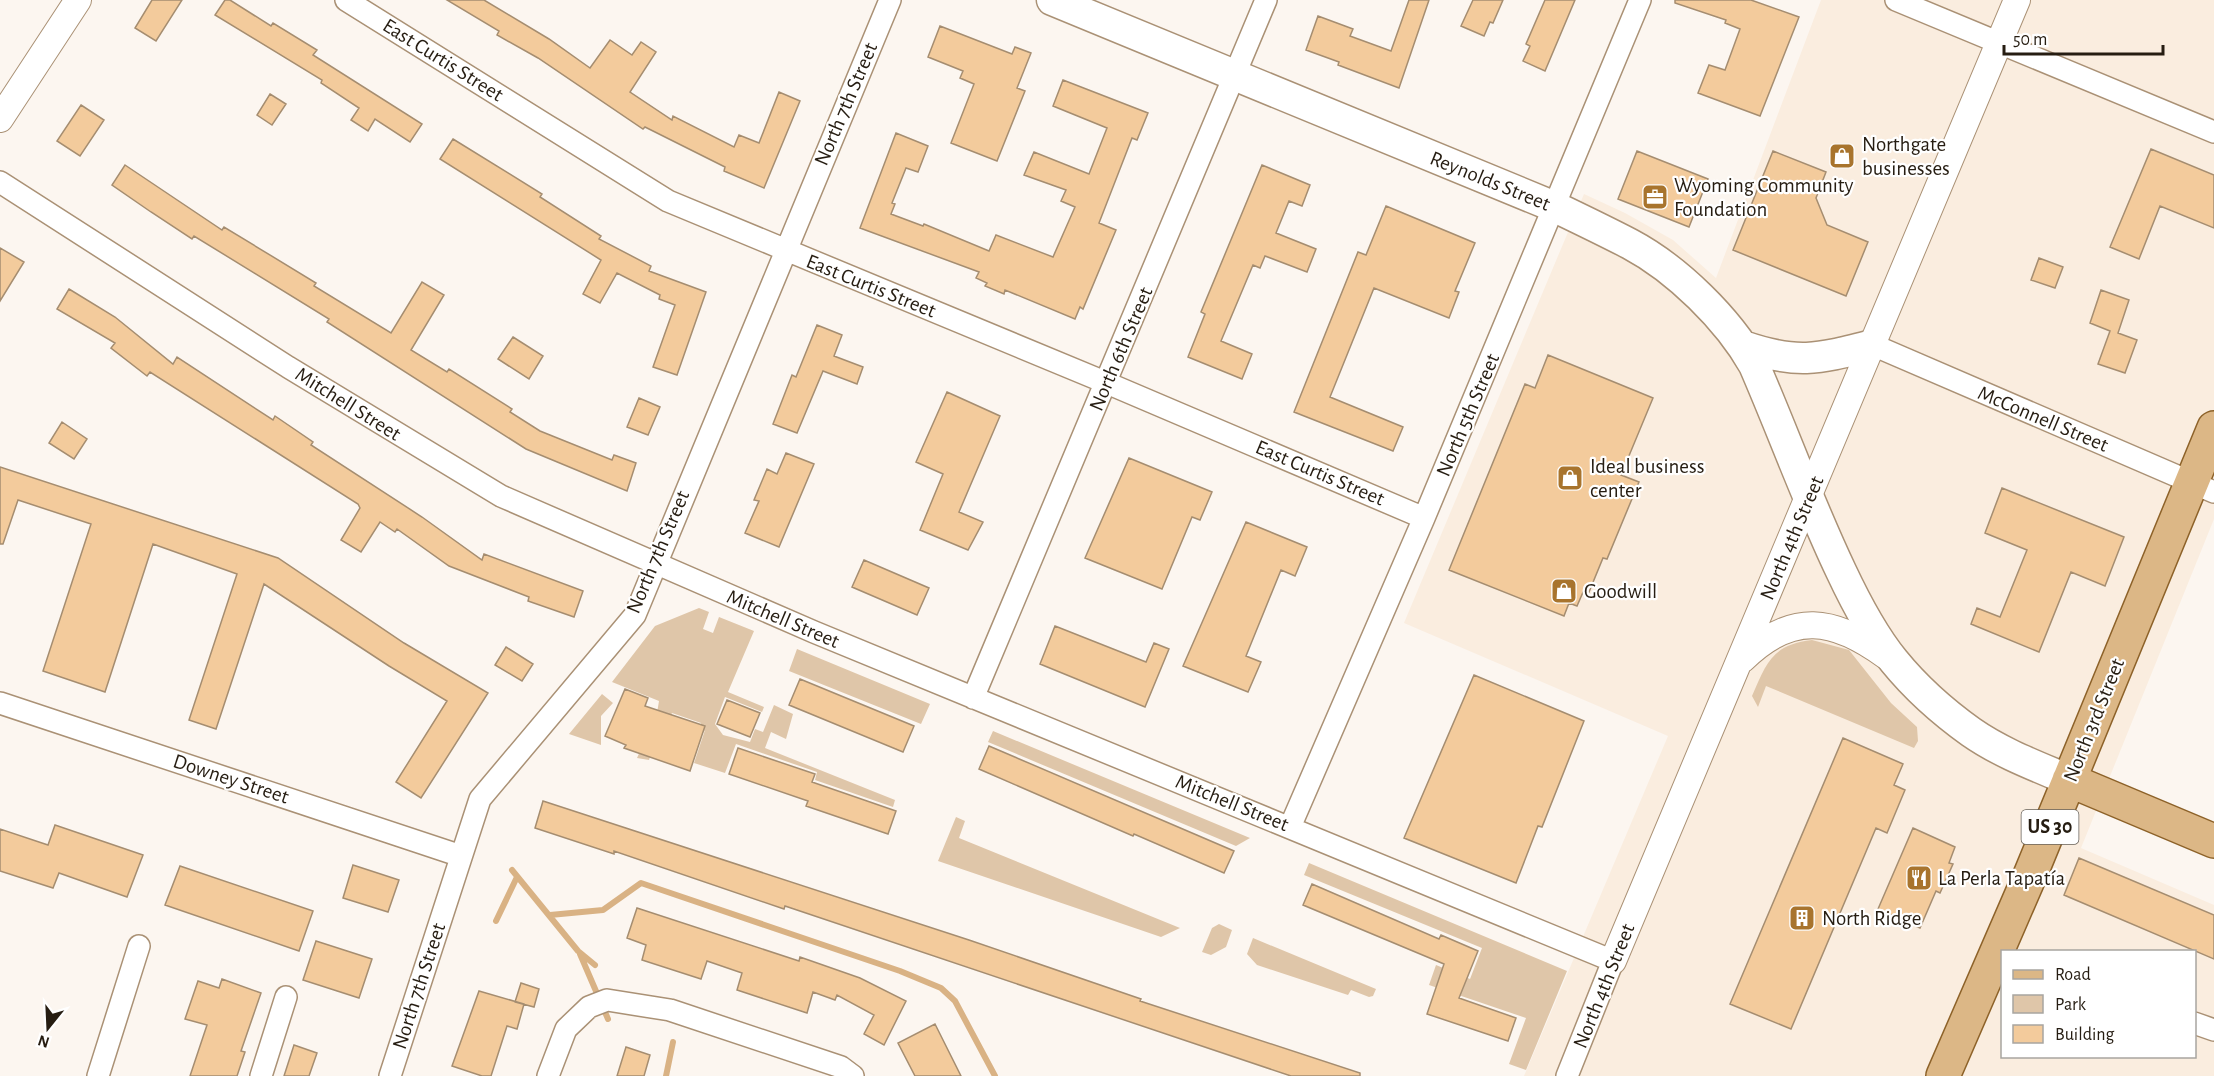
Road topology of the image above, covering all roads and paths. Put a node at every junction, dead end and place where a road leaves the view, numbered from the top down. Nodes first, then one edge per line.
1 (78, 0) edge
2 (346, 0) edge
3 (890, 0) edge
4 (1052, 0) edge
5 (1266, 0) edge
6 (1640, 0) edge
7 (1896, 0) edge
8 (2017, 0) edge
9 (2000, 42) junction
10 (1235, 75) junction
11 (0, 120) edge
12 (2214, 132) edge
13 (0, 182) edge
14 (1555, 207) junction
15 (785, 251) junction
16 (1873, 345) junction
17 (1743, 346) junction
18 (1107, 382) junction
19 (2214, 428) edge
20 (2203, 487) edge
21 (1808, 501) junction
22 (1424, 518) junction
23 (654, 564) junction
24 (1894, 662) junction
25 (1739, 664) junction
26 (973, 698) junction
27 (0, 703) edge
28 (2069, 780) junction
29 (1290, 827) junction
30 (2214, 841) edge
31 (461, 856) junction
32 (139, 946) dead end
33 (2001, 950) edge
34 (1614, 961) junction
35 (286, 997) dead end
36 (2196, 1024) edge
37 (2214, 1030) edge
38 (98, 1076) edge
39 (261, 1076) edge
40 (390, 1076) edge
41 (548, 1076) edge
42 (853, 1076) edge
43 (1567, 1076) edge
44 (1943, 1076) edge

1 - 11 street
2 - 15 street, East Curtis Street
3 - 15 street, North 7th Street
4 - 10 main road, Reynolds Street
5 - 10 street, North 6th Street
6 - 14 street, North 5th Street
7 - 9 street
8 - 9 street, North 4th Street
9 - 12 street
9 - 16 street, North 4th Street
10 - 14 main road, Reynolds Street
10 - 18 street, North 6th Street
13 - 23 street, Mitchell Street
14 - 17 main road, Reynolds Street
14 - 22 street, North 5th Street
15 - 18 street, East Curtis Street
15 - 23 street, North 7th Street
16 - 17 main road
16 - 20 street, McConnell Street
16 - 21 street, North 4th Street
17 - 21 main road, Reynolds Street
18 - 22 street, East Curtis Street
18 - 26 street, North 6th Street
19 - 20 main road, North 3rd Street
20 - 28 main road, North 3rd Street
21 - 24 main road
21 - 25 street, North 4th Street
22 - 29 street, North 5th Street
23 - 26 street, Mitchell Street
23 - 31 street, North 7th Street
24 - 25 street
24 - 28 main road
25 - 34 street, North 4th Street
26 - 29 street, Mitchell Street
27 - 31 street, Downey Street
28 - 30 main road
28 - 33 main road, North 3rd Street / US 30
29 - 34 street, Mitchell Street
31 - 40 street, North 7th Street
32 - 38 street
33 - 44 main road, North 3rd Street / US 30
34 - 43 street, North 4th Street
35 - 39 street
36 - 37 street
41 - 42 street

